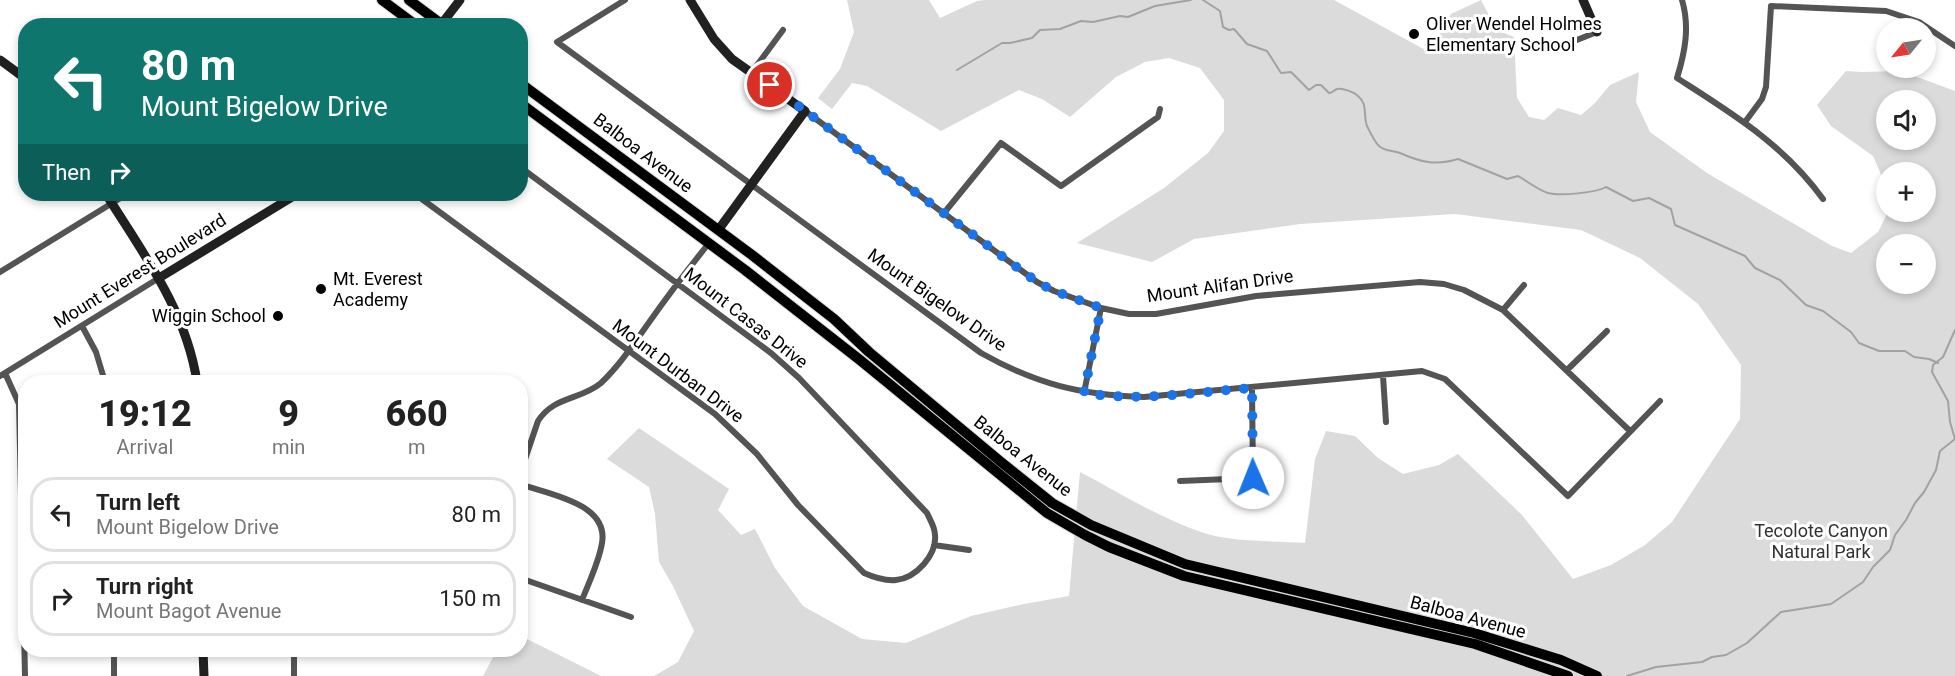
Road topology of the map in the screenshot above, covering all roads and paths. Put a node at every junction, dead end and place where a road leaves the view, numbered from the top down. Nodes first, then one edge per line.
1 (382, 0) edge
2 (409, 0) edge
3 (460, 0) edge
4 (625, 0) edge
5 (690, 0) edge
6 (1583, 0) edge
7 (1682, 0) edge
8 (406, 18) edge
9 (433, 18) edge
10 (447, 18) edge
11 (783, 30) dead end
12 (1598, 32) joint
13 (1955, 46) edge
14 (1554, 50) dead end
15 (0, 60) edge
16 (752, 72) junction
17 (18, 74) edge
18 (528, 89) edge
19 (528, 109) edge
20 (1160, 109) dead end
21 (805, 111) junction
22 (1745, 122) junction
23 (528, 173) edge
24 (752, 184) junction
25 (1823, 199) dead end
26 (115, 201) edge
27 (286, 201) edge
28 (424, 201) edge
29 (112, 203) junction
30 (944, 213) junction
31 (689, 228) junction
32 (719, 229) junction
33 (709, 243) junction
34 (752, 255) junction
35 (0, 272) edge
36 (159, 278) junction
37 (678, 283) junction
38 (1524, 285) dead end
39 (1101, 308) junction
40 (1503, 310) junction
41 (82, 326) junction
42 (1607, 331) dead end
43 (628, 351) junction
44 (1567, 370) junction
45 (3, 375) edge
46 (103, 375) edge
47 (196, 375) edge
48 (1383, 376) junction
49 (1252, 388) junction
50 (1084, 393) junction
51 (1660, 401) dead end
52 (18, 402) edge
53 (1386, 422) dead end
54 (1630, 431) junction
55 (528, 453) edge
56 (1180, 481) dead end
57 (528, 487) edge
58 (934, 544) junction
59 (969, 550) dead end
60 (528, 581) edge
61 (582, 600) junction
62 (631, 617) dead end
63 (25, 657) edge
64 (114, 657) edge
65 (203, 657) edge
66 (294, 657) edge
67 (25, 676) edge
68 (114, 676) edge
69 (204, 676) edge
70 (294, 676) edge
71 (1568, 676) edge
72 (1597, 676) edge

1 - 8 main road
2 - 9 main road
3 - 10 street
4 - 24 street, Mount Bigelow Drive
5 - 16 street, Mount Alifan Drive
6 - 12 street
7 - 22 street
11 - 16 street
12 - 14 street
13 - 22 street
15 - 17 street
16 - 21 street, Mount Alifan Drive
18 - 32 main road, Balboa Avenue
19 - 31 main road, Balboa Avenue
20 - 30 street
21 - 24 street
21 - 30 street, Mount Alifan Drive
22 - 25 street
23 - 37 street, Mount Casas Drive
24 - 32 street
24 - 50 street, Mount Bigelow Drive
26 - 29 street
27 - 36 street, Mount Everest Boulevard
28 - 43 street, Mount Durban Drive
29 - 35 street
29 - 36 street
30 - 39 street, Mount Alifan Drive
31 - 32 main road
31 - 33 main road, Balboa Avenue
32 - 34 main road, Balboa Avenue
33 - 34 main road
33 - 37 street
33 - 71 main road, Balboa Avenue
34 - 72 main road, Balboa Avenue
36 - 41 street, Mount Everest Boulevard
36 - 47 street
37 - 43 street
37 - 58 street, Mount Casas Drive
38 - 40 street
39 - 40 street, Mount Alifan Drive
39 - 50 street
40 - 44 street, Mount Alifan Drive
41 - 45 street, Mount Everest Boulevard
41 - 46 street
42 - 44 street
43 - 55 street
43 - 58 street, Mount Durban Drive
44 - 54 street, Mount Alifan Drive
45 - 52 street
48 - 49 street, Mount Bigelow Drive
48 - 53 street
48 - 54 street, Mount Bigelow Drive
49 - 50 street, Mount Bigelow Drive
49 - 56 street
51 - 54 street
57 - 61 street
58 - 59 street
60 - 61 street
61 - 62 street
63 - 67 street
64 - 68 street
65 - 69 street
66 - 70 street

